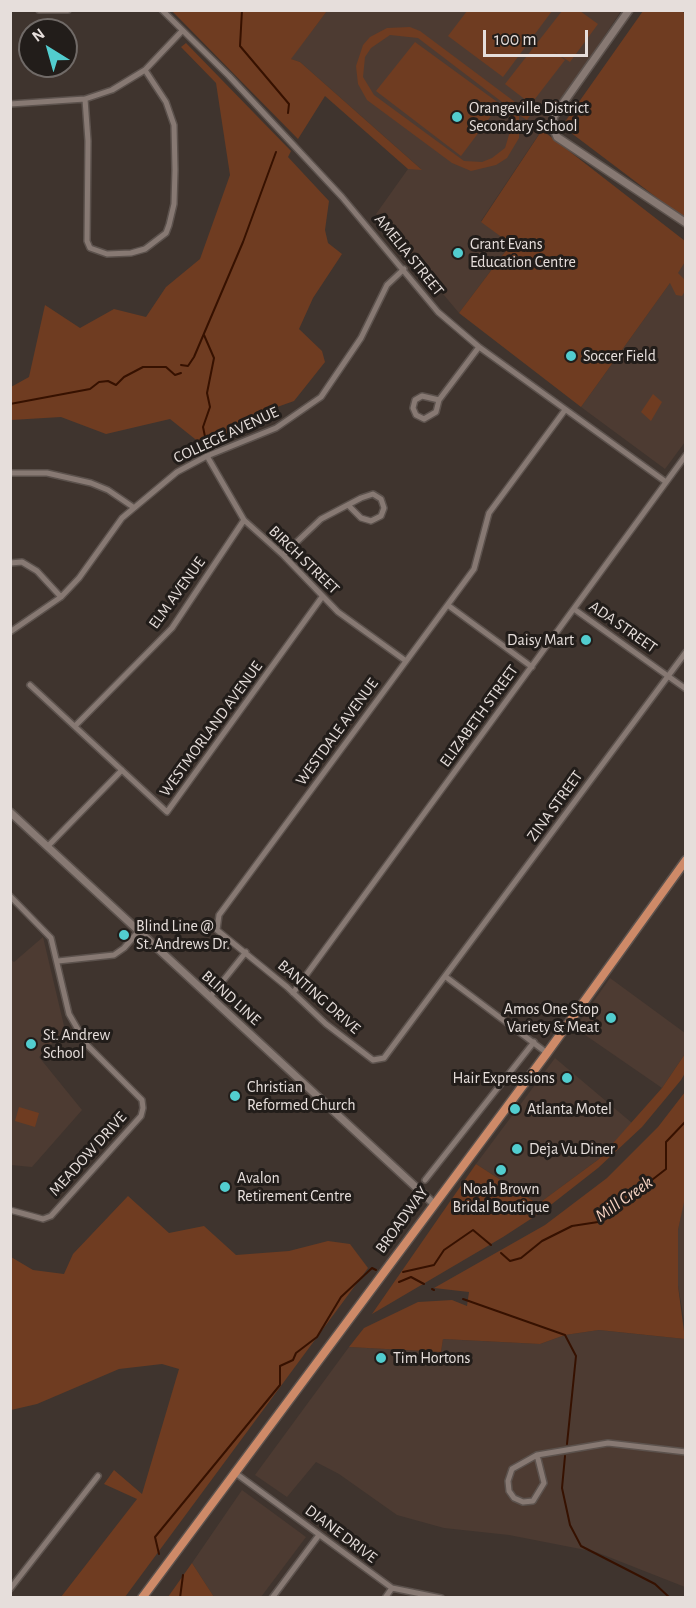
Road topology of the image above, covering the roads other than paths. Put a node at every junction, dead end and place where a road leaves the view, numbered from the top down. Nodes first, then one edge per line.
1 (39, 10) edge
2 (68, 10) edge
3 (162, 10) edge
4 (629, 10) edge
5 (182, 31) junction
6 (145, 70) junction
7 (85, 99) junction
8 (10, 104) edge
9 (686, 223) edge
10 (404, 269) junction
11 (479, 347) junction
12 (439, 400) junction
13 (565, 410) junction
14 (686, 455) edge
15 (207, 456) junction
16 (10, 473) edge
17 (666, 482) junction
18 (350, 506) junction
19 (133, 507) junction
20 (244, 520) junction
21 (283, 555) junction
22 (10, 563) edge
23 (61, 597) junction
24 (322, 597) junction
25 (449, 606) junction
26 (574, 609) junction
27 (10, 632) edge
28 (686, 652) edge
29 (406, 661) junction
30 (532, 667) junction
31 (668, 676) junction
32 (30, 685) dead end
33 (686, 689) edge
34 (75, 726) junction
35 (122, 770) junction
36 (10, 812) edge
37 (47, 847) junction
38 (686, 860) edge
39 (10, 897) edge
40 (138, 932) junction
41 (246, 952) junction
42 (58, 961) junction
43 (447, 977) junction
44 (293, 993) junction
45 (210, 998) junction
46 (534, 1042) junction
47 (547, 1053) junction
48 (424, 1180) dead end
49 (433, 1203) junction
50 (10, 1210) edge
51 (686, 1452) edge
52 (537, 1455) junction
53 (234, 1472) junction
54 (98, 1476) dead end
55 (319, 1535) junction
56 (392, 1588) junction
57 (10, 1589) edge
58 (142, 1598) edge
59 (272, 1598) edge
60 (385, 1598) edge
61 (441, 1598) edge

1 - 2 street
3 - 5 street, AMELIA STREET
4 - 9 street
5 - 6 street
5 - 10 street, AMELIA STREET
6 - 7 street
6 - 7 street
7 - 8 street
10 - 11 street, AMELIA STREET
10 - 15 street, COLLEGE AVENUE
11 - 12 street
11 - 13 street, AMELIA STREET
12 - 12 street
13 - 17 street, AMELIA STREET
13 - 25 street, WESTDALE AVENUE
14 - 17 street, ELIZABETH STREET
15 - 19 street, COLLEGE AVENUE
15 - 20 street, BIRCH STREET
16 - 19 street
17 - 26 street, ELIZABETH STREET
18 - 18 street
18 - 21 street
19 - 23 street, COLLEGE AVENUE
20 - 21 street, BIRCH STREET
20 - 34 street, ELM AVENUE
21 - 24 street, BIRCH STREET
22 - 23 street
23 - 27 street, COLLEGE AVENUE
24 - 29 street, BIRCH STREET
24 - 35 street, WESTMORLAND AVENUE
25 - 29 street, WESTDALE AVENUE
25 - 30 street
26 - 30 street, ELIZABETH STREET
26 - 31 street, ADA STREET
28 - 31 street, ZINA STREET
29 - 41 street, WESTDALE AVENUE
30 - 44 street, ELIZABETH STREET
31 - 33 street, ADA STREET
31 - 43 street, ZINA STREET
32 - 34 street, WESTMORLAND AVENUE
34 - 35 street, WESTMORLAND AVENUE
35 - 37 street
36 - 37 street, BLIND LINE
37 - 40 street, BLIND LINE
38 - 47 main road, BROADWAY
39 - 42 street, MEADOW DRIVE
40 - 42 street
40 - 45 street, BLIND LINE
41 - 44 street, BANTING DRIVE
41 - 45 street
42 - 50 street, MEADOW DRIVE
43 - 44 street, BANTING DRIVE
43 - 46 street
45 - 49 street, BLIND LINE
46 - 47 street
46 - 48 street
47 - 49 main road, BROADWAY
49 - 53 main road, BROADWAY
51 - 52 street
52 - 52 street
53 - 55 street, DIANE DRIVE
53 - 58 main road, BROADWAY
54 - 57 street
55 - 56 street, DIANE DRIVE
55 - 59 street
56 - 60 street
56 - 61 street, DIANE DRIVE

